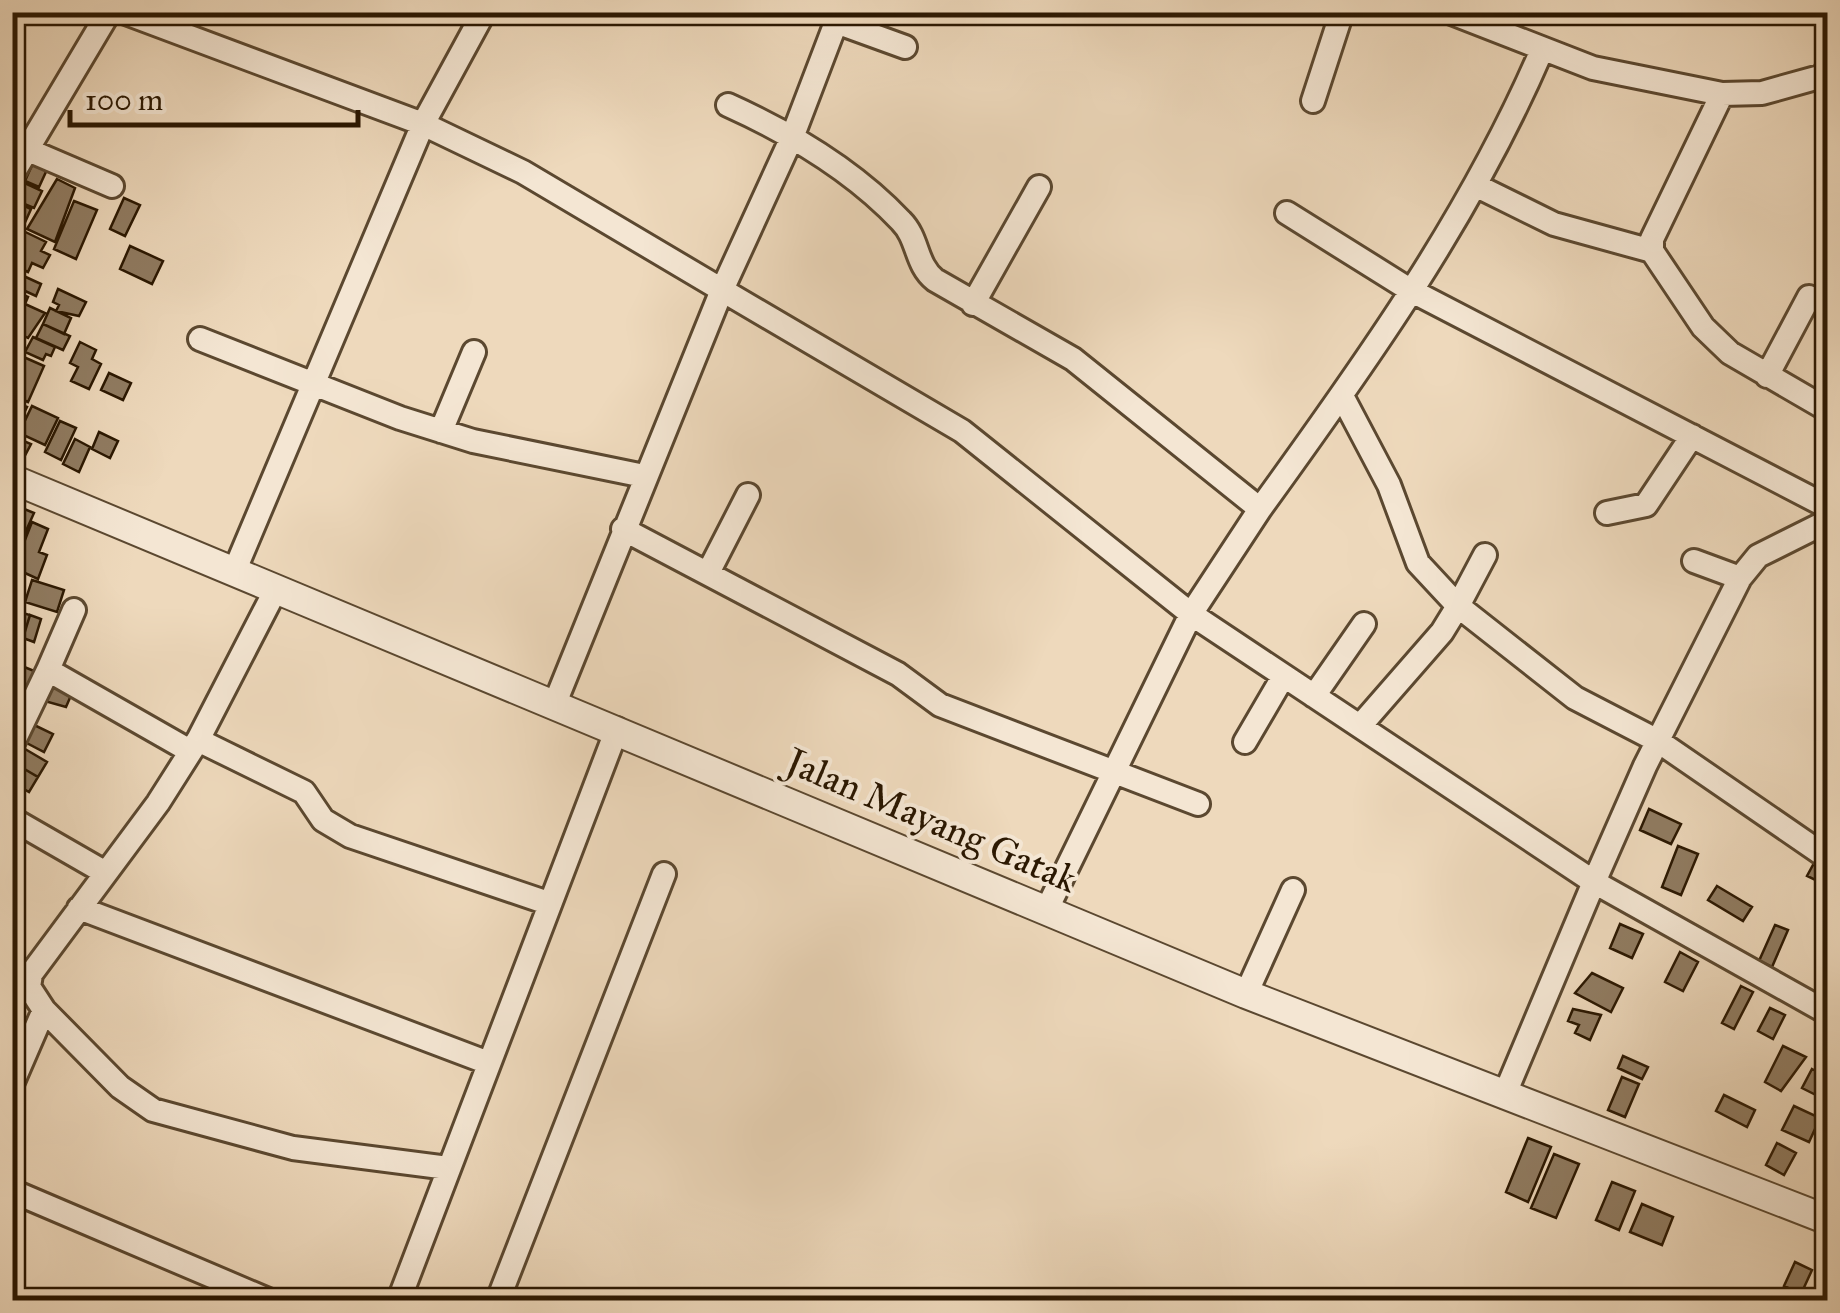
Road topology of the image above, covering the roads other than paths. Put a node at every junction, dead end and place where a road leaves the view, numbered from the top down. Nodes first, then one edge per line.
1 (109, 12) edge
2 (124, 12) edge
3 (1342, 12) edge
4 (1449, 12) edge
5 (475, 15) edge
6 (838, 17) edge
7 (905, 48) dead end
8 (1541, 52) junction
9 (1826, 75) edge
10 (1722, 94) junction
11 (1312, 100) dead end
12 (728, 105) dead end
13 (423, 124) junction
14 (793, 135) junction
15 (28, 150) junction
16 (12, 175) edge
17 (112, 186) dead end
18 (1476, 186) junction
19 (1039, 187) dead end
20 (1287, 213) dead end
21 (1652, 251) junction
22 (722, 290) junction
23 (1410, 290) junction
24 (1809, 298) dead end
25 (973, 304) junction
26 (200, 338) dead end
27 (474, 352) dead end
28 (1767, 376) junction
29 (313, 383) junction
30 (1345, 391) junction
31 (1828, 410) edge
32 (441, 431) junction
33 (1692, 436) junction
34 (644, 476) junction
35 (12, 480) edge
36 (748, 495) dead end
37 (1828, 506) edge
38 (1260, 509) junction
39 (1607, 513) dead end
40 (1828, 521) edge
41 (623, 529) junction
42 (1485, 555) dead end
43 (1694, 561) dead end
44 (708, 571) junction
45 (234, 572) junction
46 (1740, 578) junction
47 (275, 591) junction
48 (1458, 606) junction
49 (74, 610) dead end
50 (1191, 614) junction
51 (1364, 624) dead end
52 (48, 670) junction
53 (1282, 677) junction
54 (1314, 696) junction
55 (555, 704) junction
56 (1360, 726) junction
57 (617, 729) junction
58 (1658, 741) junction
59 (1245, 742) dead end
60 (12, 745) edge
61 (194, 746) junction
62 (1110, 774) junction
63 (1198, 804) dead end
64 (12, 819) edge
65 (1828, 858) edge
66 (104, 872) junction
67 (664, 874) dead end
68 (1594, 882) junction
69 (1294, 890) dead end
70 (548, 903) junction
71 (79, 908) junction
72 (1047, 909) junction
73 (1828, 985) edge
74 (1246, 994) junction
75 (44, 1010) junction
76 (1822, 1010) edge
77 (486, 1062) junction
78 (12, 1084) edge
79 (1504, 1096) junction
80 (448, 1168) junction
81 (12, 1191) edge
82 (1828, 1220) edge
83 (268, 1300) edge
84 (399, 1300) edge
85 (498, 1300) edge

1 - 15 street
2 - 13 street
3 - 11 street
4 - 8 street
5 - 13 street
6 - 7 street
6 - 14 street
8 - 10 street
8 - 18 street
9 - 10 street
10 - 21 street
12 - 14 street
13 - 22 street
13 - 29 street
14 - 22 street
14 - 25 street
15 - 16 street
15 - 17 street
18 - 21 street
18 - 23 street
19 - 25 street
20 - 23 street
21 - 28 street
22 - 34 street
22 - 50 street
23 - 30 street
23 - 33 street
24 - 28 street
25 - 38 street
26 - 29 street
27 - 32 street
28 - 31 street
29 - 32 street
29 - 45 street
30 - 38 street
30 - 48 street
32 - 34 street
33 - 37 street
33 - 39 street
34 - 41 street
35 - 45 street, Jalan Mayang Gatak
36 - 44 street
38 - 50 street
40 - 46 street
41 - 44 street
41 - 55 street
42 - 48 street
43 - 46 street
44 - 62 street
45 - 47 street, Jalan Mayang Gatak
46 - 58 street
47 - 55 street, Jalan Mayang Gatak
47 - 61 street
48 - 56 street
48 - 58 street
49 - 52 street
50 - 53 street
50 - 62 street
51 - 54 street
52 - 60 street
52 - 61 street
53 - 54 street
53 - 59 street
54 - 56 street
55 - 57 street, Jalan Mayang Gatak
56 - 68 street
57 - 70 street
57 - 72 street, Jalan Mayang Gatak
58 - 65 street
58 - 68 street
61 - 66 street
61 - 70 street
62 - 63 street
62 - 72 street
64 - 66 street
66 - 71 street
67 - 85 street
68 - 76 street
68 - 79 street
69 - 74 street
70 - 77 street
71 - 75 street
71 - 77 street
72 - 74 street, Jalan Mayang Gatak
73 - 76 street
74 - 79 street, Jalan Mayang Gatak
75 - 78 street
75 - 80 street
77 - 80 street
79 - 82 street, Jalan Mayang Gatak
80 - 84 street
81 - 83 street

